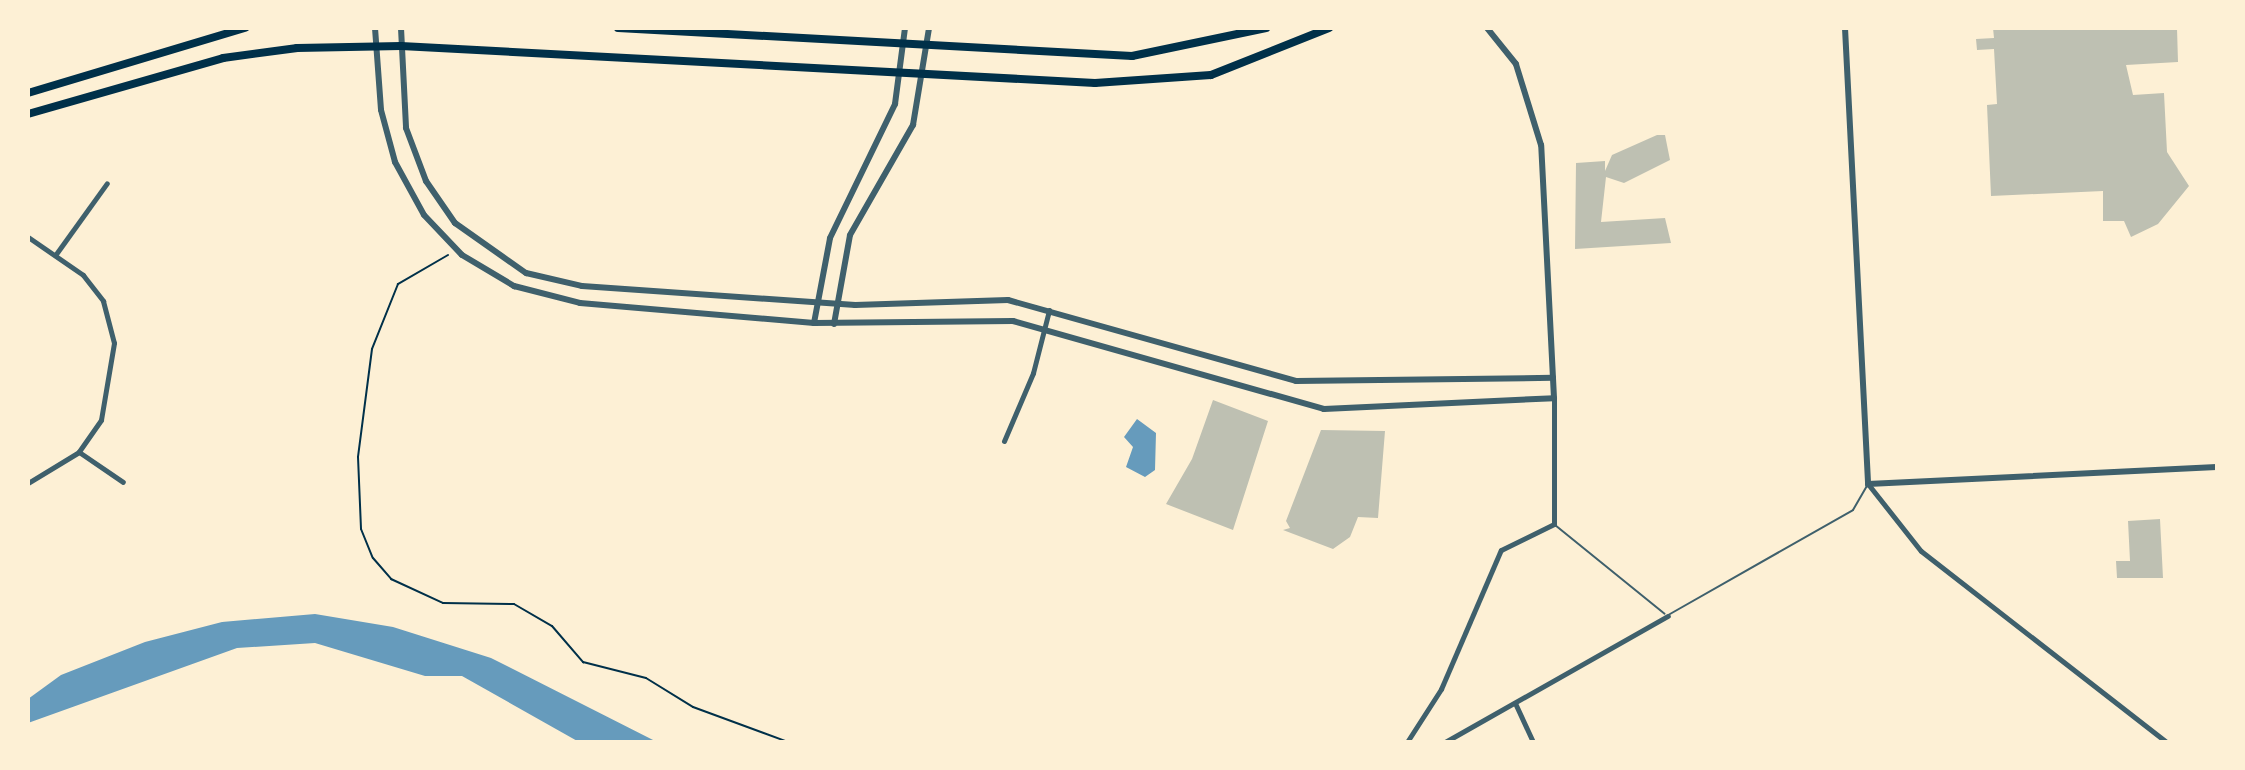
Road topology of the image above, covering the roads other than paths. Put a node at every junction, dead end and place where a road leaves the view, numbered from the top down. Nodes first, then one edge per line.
1 (245, 28) edge
2 (375, 28) edge
3 (401, 28) edge
4 (618, 28) edge
5 (905, 28) edge
6 (929, 28) edge
7 (1266, 28) edge
8 (1329, 28) edge
9 (1487, 28) edge
10 (1845, 28) edge
11 (902, 42) junction
12 (927, 43) junction
13 (401, 46) junction
14 (375, 47) junction
15 (900, 74) junction
16 (923, 76) junction
17 (28, 93) edge
18 (28, 114) edge
19 (107, 183) dead end
20 (28, 237) edge
21 (56, 254) junction
22 (817, 302) junction
23 (837, 304) junction
24 (1049, 310) junction
25 (814, 323) junction
26 (834, 324) junction
27 (1044, 327) junction
28 (1553, 378) junction
29 (1554, 398) junction
30 (1004, 441) dead end
31 (79, 452) junction
32 (2217, 467) edge
33 (123, 482) dead end
34 (28, 483) edge
35 (1868, 484) junction
36 (1554, 524) junction
37 (1668, 616) junction
38 (1515, 703) junction
39 (1407, 742) edge
40 (1445, 742) edge
41 (1533, 742) edge
42 (2166, 742) edge

1 - 17 main road
2 - 14 street
3 - 13 street
4 - 11 main road
5 - 11 street
6 - 12 street
7 - 12 main road
8 - 16 main road
9 - 28 street
10 - 35 street
11 - 12 main road
11 - 15 street
12 - 16 street
13 - 14 main road
13 - 15 main road
13 - 22 street
14 - 18 main road
14 - 25 street
15 - 16 main road
15 - 22 street
16 - 23 street
19 - 21 street
20 - 21 street
21 - 31 street
22 - 23 street
22 - 25 street
23 - 24 street
23 - 26 street
24 - 27 street
24 - 28 street
25 - 26 street
26 - 27 street
27 - 29 street
27 - 30 street
28 - 29 street
29 - 36 street
31 - 33 street
31 - 34 street
32 - 35 street
35 - 37 lane
35 - 42 street
36 - 37 lane
36 - 39 street
37 - 38 street
38 - 40 street
38 - 41 street

